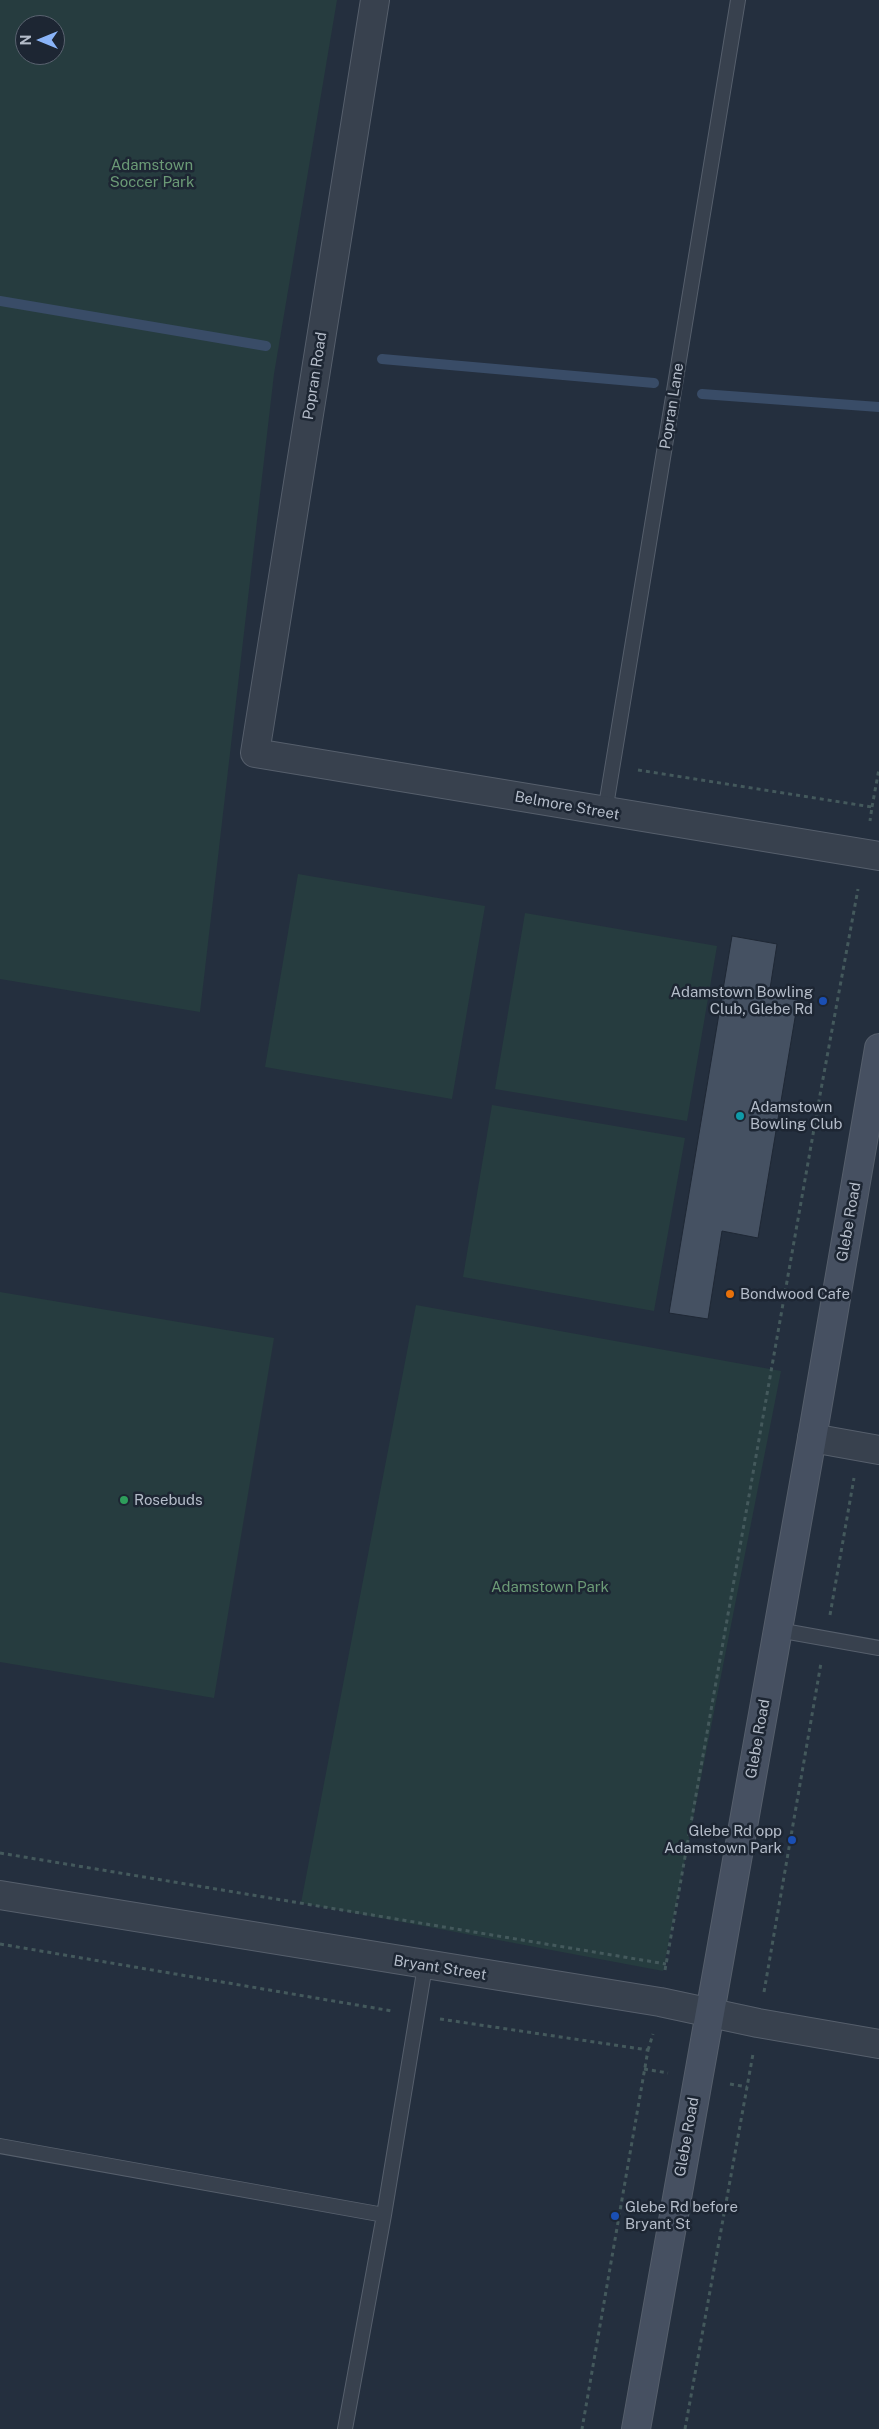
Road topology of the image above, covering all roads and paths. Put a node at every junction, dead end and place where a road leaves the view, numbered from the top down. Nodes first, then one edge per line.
1 (375, 0) edge
2 (738, 0) edge
3 (255, 753) joint
4 (613, 766) junction
5 (879, 769) edge
6 (872, 807) junction
7 (605, 812) junction
8 (870, 821) dead end
9 (879, 856) edge
10 (858, 889) dead end
11 (879, 1048) edge
12 (812, 1438) junction
13 (879, 1450) edge
14 (856, 1470) dead end
15 (778, 1630) junction
16 (826, 1638) junction
17 (879, 1648) edge
18 (0, 1852) edge
19 (0, 1896) edge
20 (0, 1944) edge
21 (666, 1964) junction
22 (425, 1966) junction
23 (664, 1973) dead end
24 (764, 1993) dead end
25 (709, 2011) junction
26 (416, 2015) junction
27 (656, 2027) dead end
28 (879, 2044) edge
29 (754, 2045) dead end
30 (648, 2050) junction
31 (644, 2069) junction
32 (671, 2074) dead end
33 (0, 2146) edge
34 (384, 2216) junction
35 (345, 2429) edge
36 (582, 2429) edge
37 (636, 2429) edge
38 (686, 2429) edge

1 - 3 street, Popran Road
2 - 4 lane, Popran Lane
3 - 7 street, Belmore Street
4 - 6 path
4 - 7 lane, Popran Lane
5 - 6 path
6 - 8 path
7 - 9 street, Belmore Street
10 - 21 path
11 - 12 main road, Glebe Road
12 - 13 street
12 - 15 main road, Glebe Road
14 - 16 path
15 - 16 lane
15 - 25 main road, Glebe Road
16 - 17 lane
16 - 24 path
18 - 21 path
19 - 22 street, Bryant Street
20 - 26 path
21 - 23 path
22 - 25 street, Bryant Street
22 - 26 lane
25 - 28 street, Bryant Street
25 - 37 main road, Glebe Road
26 - 30 path
26 - 34 lane
27 - 30 path
29 - 38 path
30 - 31 path
31 - 32 path
31 - 36 path
33 - 34 lane
34 - 35 lane

